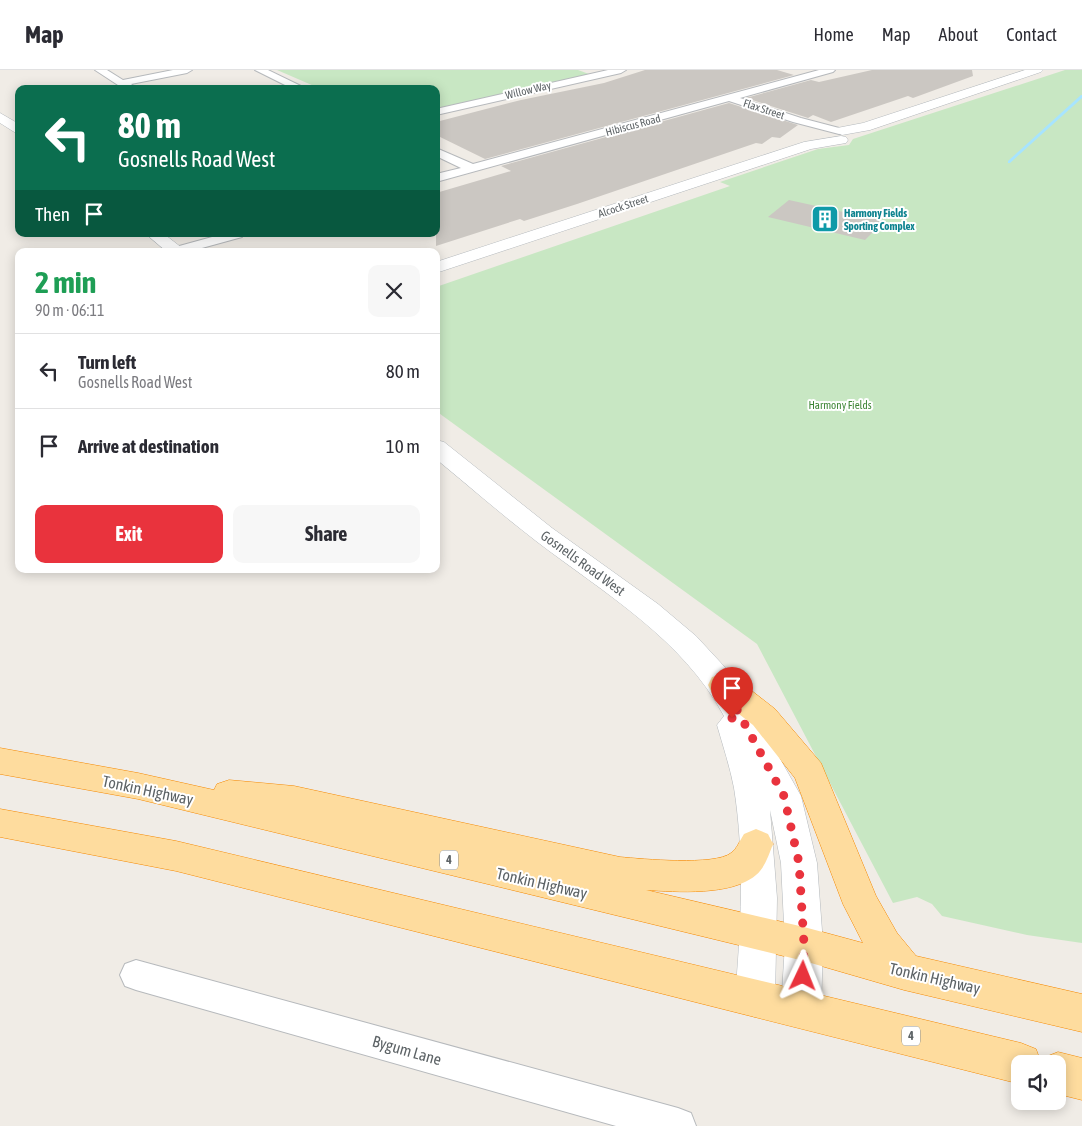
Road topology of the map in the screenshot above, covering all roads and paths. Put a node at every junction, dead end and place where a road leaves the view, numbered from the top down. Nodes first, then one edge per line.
1 (100, 70) edge
2 (187, 70) edge
3 (260, 70) edge
4 (586, 70) edge
5 (621, 70) edge
6 (830, 70) edge
7 (1037, 70) edge
8 (599, 74) junction
9 (122, 83) junction
10 (125, 85) edge
11 (293, 85) edge
12 (731, 98) junction
13 (440, 111) edge
14 (0, 117) edge
15 (15, 128) edge
16 (843, 133) junction
17 (440, 153) edge
18 (471, 168) junction
19 (440, 177) edge
20 (158, 237) edge
21 (226, 237) edge
22 (173, 248) edge
23 (188, 248) edge
24 (440, 267) edge
25 (440, 450) edge
26 (723, 684) junction
27 (0, 761) edge
28 (138, 786) junction
29 (0, 823) edge
30 (756, 844) junction
31 (760, 934) junction
32 (804, 944) junction
33 (904, 972) junction
34 (136, 975) dead end
35 (755, 998) junction
36 (801, 1009) junction
37 (1082, 1013) edge
38 (1011, 1062) edge
39 (1066, 1075) edge
40 (1082, 1079) edge
41 (678, 1126) edge

1 - 9 street
2 - 9 street
3 - 11 street
4 - 8 street
5 - 8 street, Willow Way
6 - 12 street, Hibiscus Road
7 - 16 main road, Alcock Street
8 - 13 street, Willow Way
9 - 10 street
12 - 16 street, Flax Street
12 - 18 street, Hibiscus Road
14 - 15 main road
16 - 24 main road, Alcock Street
17 - 18 street
18 - 19 street, Hibiscus Road
20 - 22 main road
21 - 23 street
25 - 26 main road, Gosnells Road West
26 - 30 main road, Gosnells Road West
26 - 32 main road, Gosnells Road West
26 - 33 highway
27 - 28 highway, Tonkin Highway / 4
28 - 30 highway
28 - 31 highway, Tonkin Highway / 4
29 - 35 highway, 4
30 - 31 main road, Gosnells Road West
31 - 32 highway, Tonkin Highway / 4
31 - 35 main road, Gosnells Road West
32 - 33 highway, Tonkin Highway / 4
32 - 36 main road, Gosnells Road West
33 - 37 highway, Tonkin Highway / 4
34 - 41 street, Bygum Lane
35 - 36 highway, 4
36 - 38 highway, 4
39 - 40 highway

